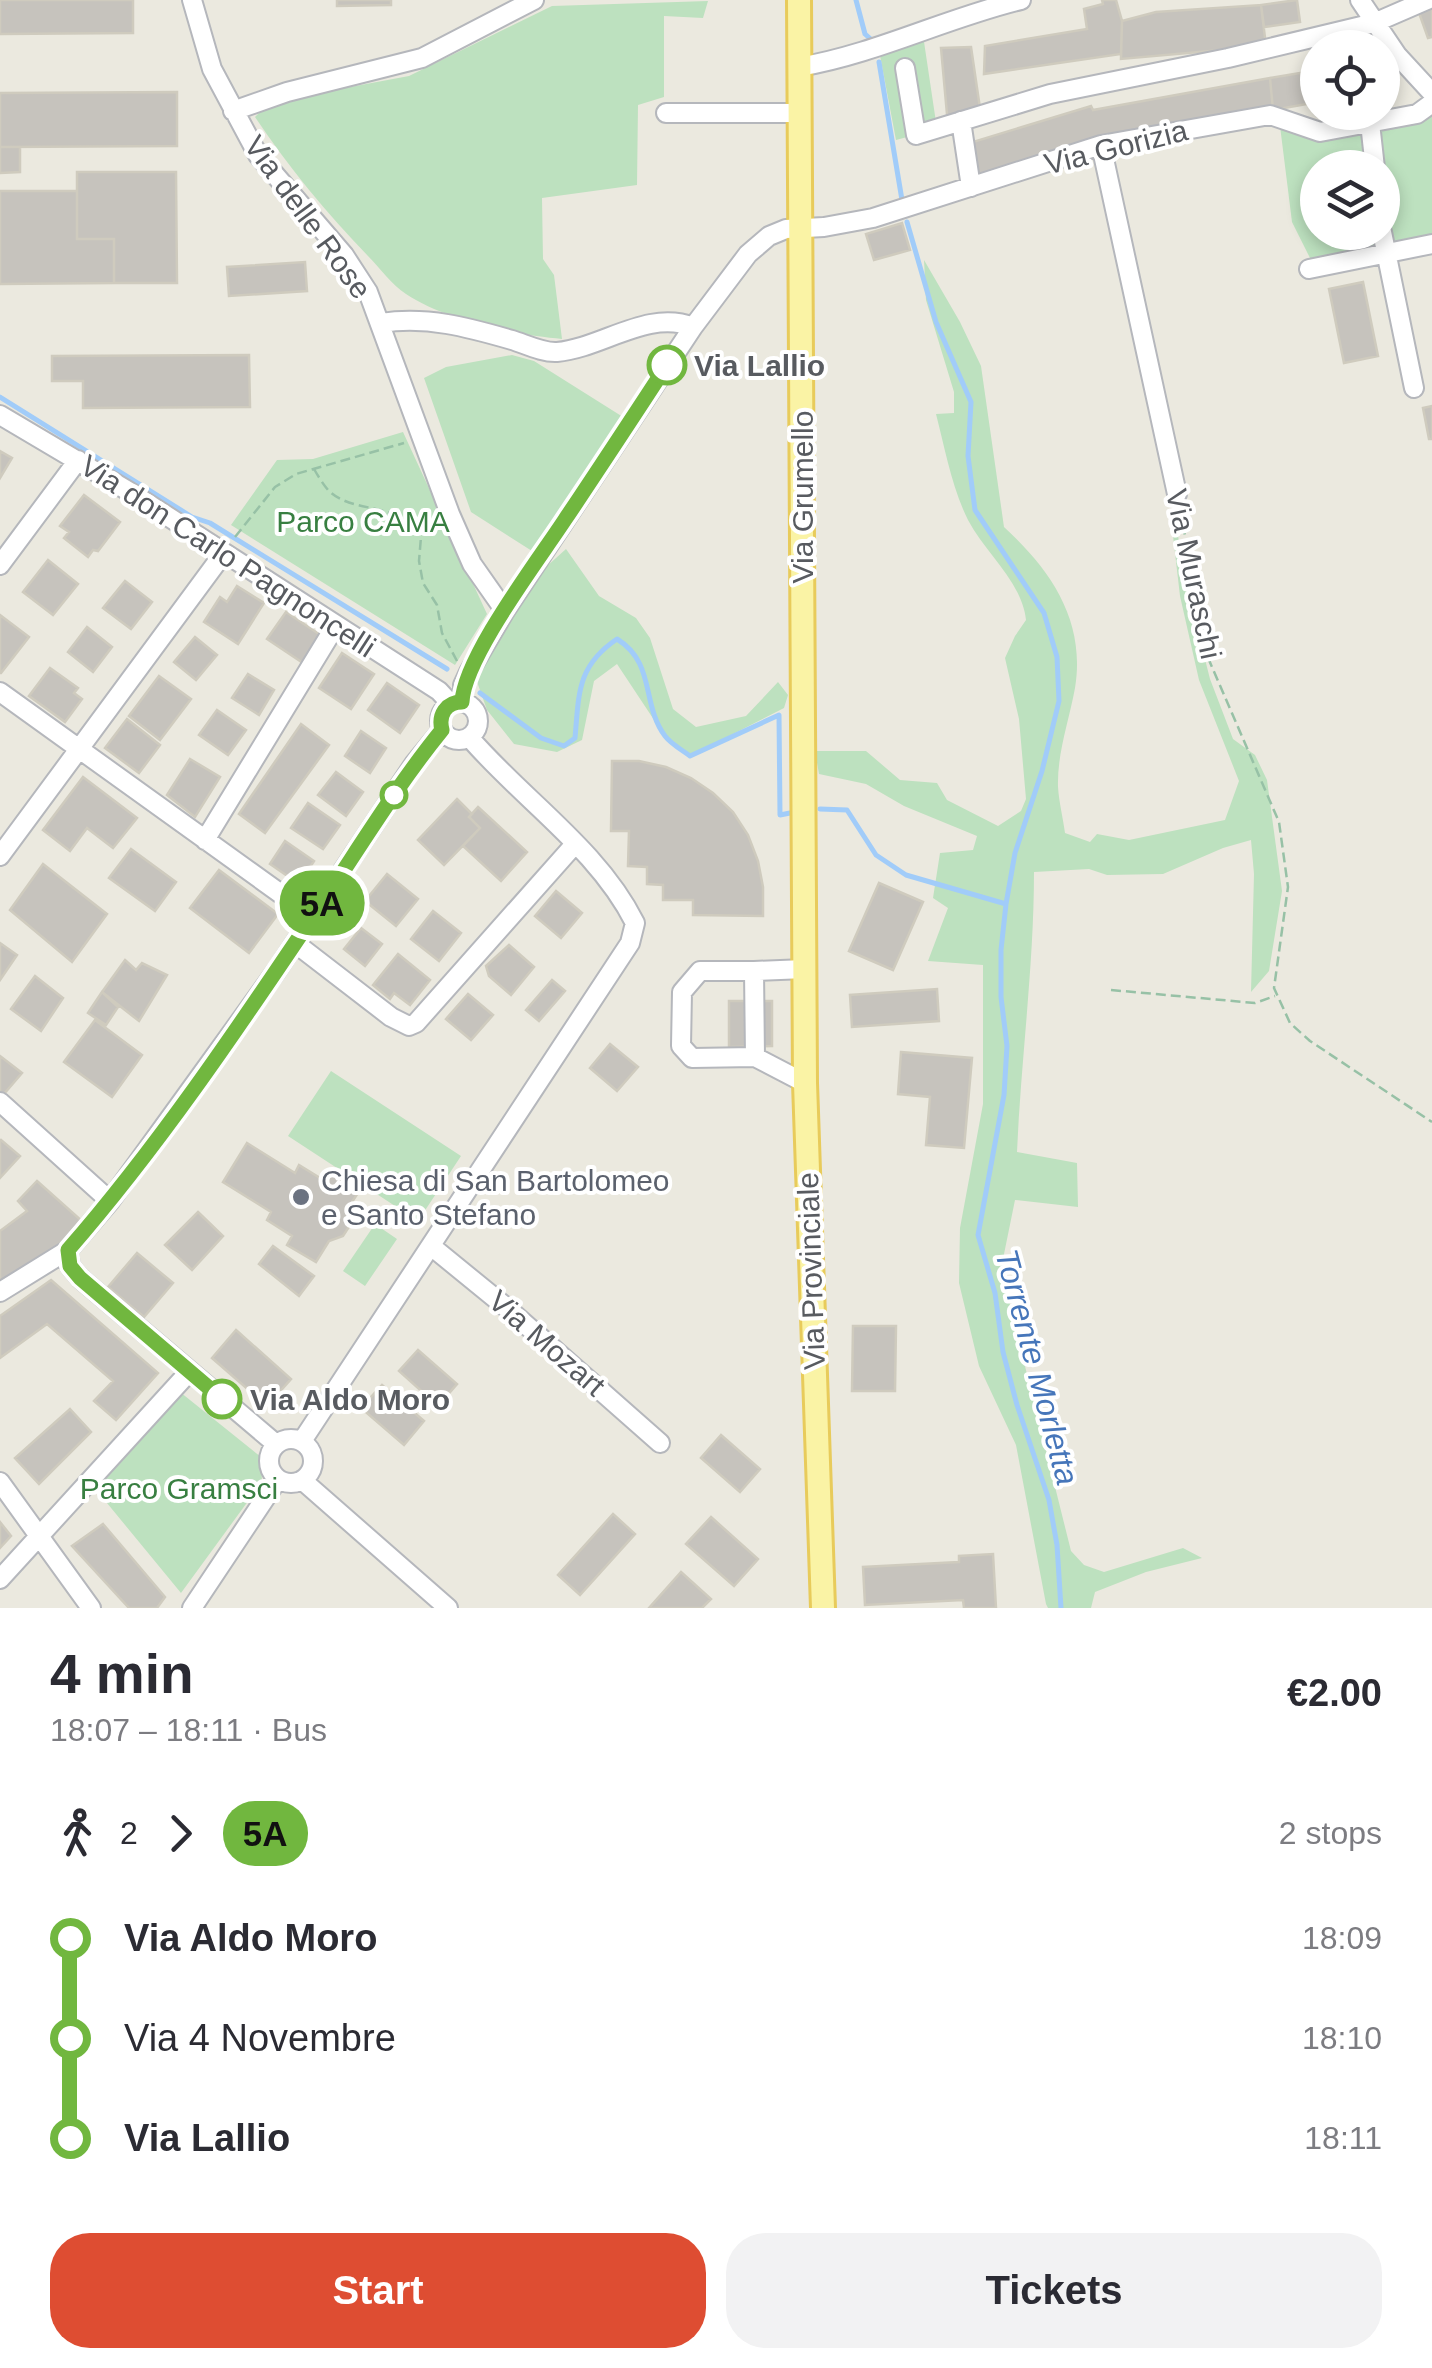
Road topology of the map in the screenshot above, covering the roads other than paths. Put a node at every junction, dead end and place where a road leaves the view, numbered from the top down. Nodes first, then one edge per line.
1 (192, 0) edge
2 (534, 0) edge
3 (799, 0) edge
4 (1021, 0) edge
5 (1360, 0) edge
6 (1422, 1) edge
7 (1374, 23) junction
8 (799, 67) junction
9 (906, 68) dead end
10 (1432, 93) edge
11 (1432, 104) edge
12 (233, 111) junction
13 (666, 113) dead end
14 (800, 113) junction
15 (1400, 117) edge
16 (961, 122) junction
17 (1300, 125) edge
18 (1101, 145) junction
19 (971, 187) junction
20 (800, 228) junction
21 (1432, 244) edge
22 (1385, 250) edge
23 (1385, 253) junction
24 (1310, 269) dead end
25 (381, 323) junction
26 (693, 327) junction
27 (1414, 388) dead end
28 (0, 415) edge
29 (78, 460) junction
30 (1177, 494) road end
31 (227, 549) junction
32 (0, 565) edge
33 (504, 611) junction
34 (336, 626) junction
35 (0, 692) edge
36 (457, 703) junction
37 (442, 730) junction
38 (469, 737) junction
39 (79, 748) junction
40 (205, 840) junction
41 (575, 844) junction
42 (0, 856) edge
43 (313, 917) junction
44 (806, 934) joint
45 (295, 943) junction
46 (806, 969) junction
47 (754, 972) junction
48 (755, 1057) junction
49 (805, 1083) junction
50 (0, 1102) edge
51 (110, 1201) junction
52 (431, 1246) junction
53 (68, 1250) junction
54 (0, 1292) edge
55 (189, 1372) junction
56 (302, 1441) junction
57 (660, 1443) dead end
58 (276, 1444) junction
59 (278, 1479) junction
60 (302, 1480) junction
61 (0, 1482) edge
62 (38, 1535) junction
63 (0, 1579) edge
64 (91, 1608) edge
65 (192, 1608) edge
66 (448, 1608) edge
67 (823, 1608) edge

1 - 12 street, Via delle Rose
2 - 12 street
3 - 8 main road, Via Grumello
4 - 8 street
5 - 7 street
6 - 7 street
7 - 10 street
7 - 16 street
8 - 14 main road, Via Grumello
9 - 16 street
11 - 15 street, Via Gorizia
12 - 25 street, Via delle Rose
13 - 14 street
14 - 20 main road, Via Grumello
16 - 19 street
17 - 18 street, Via Gorizia
18 - 19 street, Via Gorizia
18 - 30 street, Via Muraschi
19 - 20 street, Via Gorizia
20 - 26 street, Via Gorizia
20 - 44 main road, Via Grumello
21 - 23 street
22 - 23 street
23 - 24 street
23 - 27 street
25 - 26 street, Via delle Rose
25 - 33 street, Via delle Rose
26 - 33 street, Via Gorizia
28 - 29 street, Via don Carlo Pagnoncelli
29 - 31 street, Via don Carlo Pagnoncelli
29 - 32 street
31 - 34 street, Via don Carlo Pagnoncelli
31 - 39 street
33 - 36 street, Via Gorizia
34 - 36 street, Via don Carlo Pagnoncelli
34 - 40 street
35 - 39 street
36 - 37 street
36 - 38 street
37 - 38 street
37 - 43 street
38 - 41 street
39 - 40 street
39 - 42 street
40 - 43 street
41 - 45 street
41 - 52 street
43 - 45 street
44 - 46 main road, Via Provinciale
45 - 51 street
46 - 47 street
46 - 49 main road, Via Provinciale
47 - 48 street
47 - 48 street
48 - 49 street
49 - 67 main road, Via Provinciale
50 - 51 street
51 - 53 street
52 - 56 street
52 - 57 street, Via Mozart
53 - 54 street
53 - 55 street
55 - 58 street
55 - 62 street
56 - 58 street
56 - 60 street
58 - 59 street
59 - 60 street
59 - 65 street
60 - 66 street
61 - 62 street
62 - 63 street
62 - 64 street

